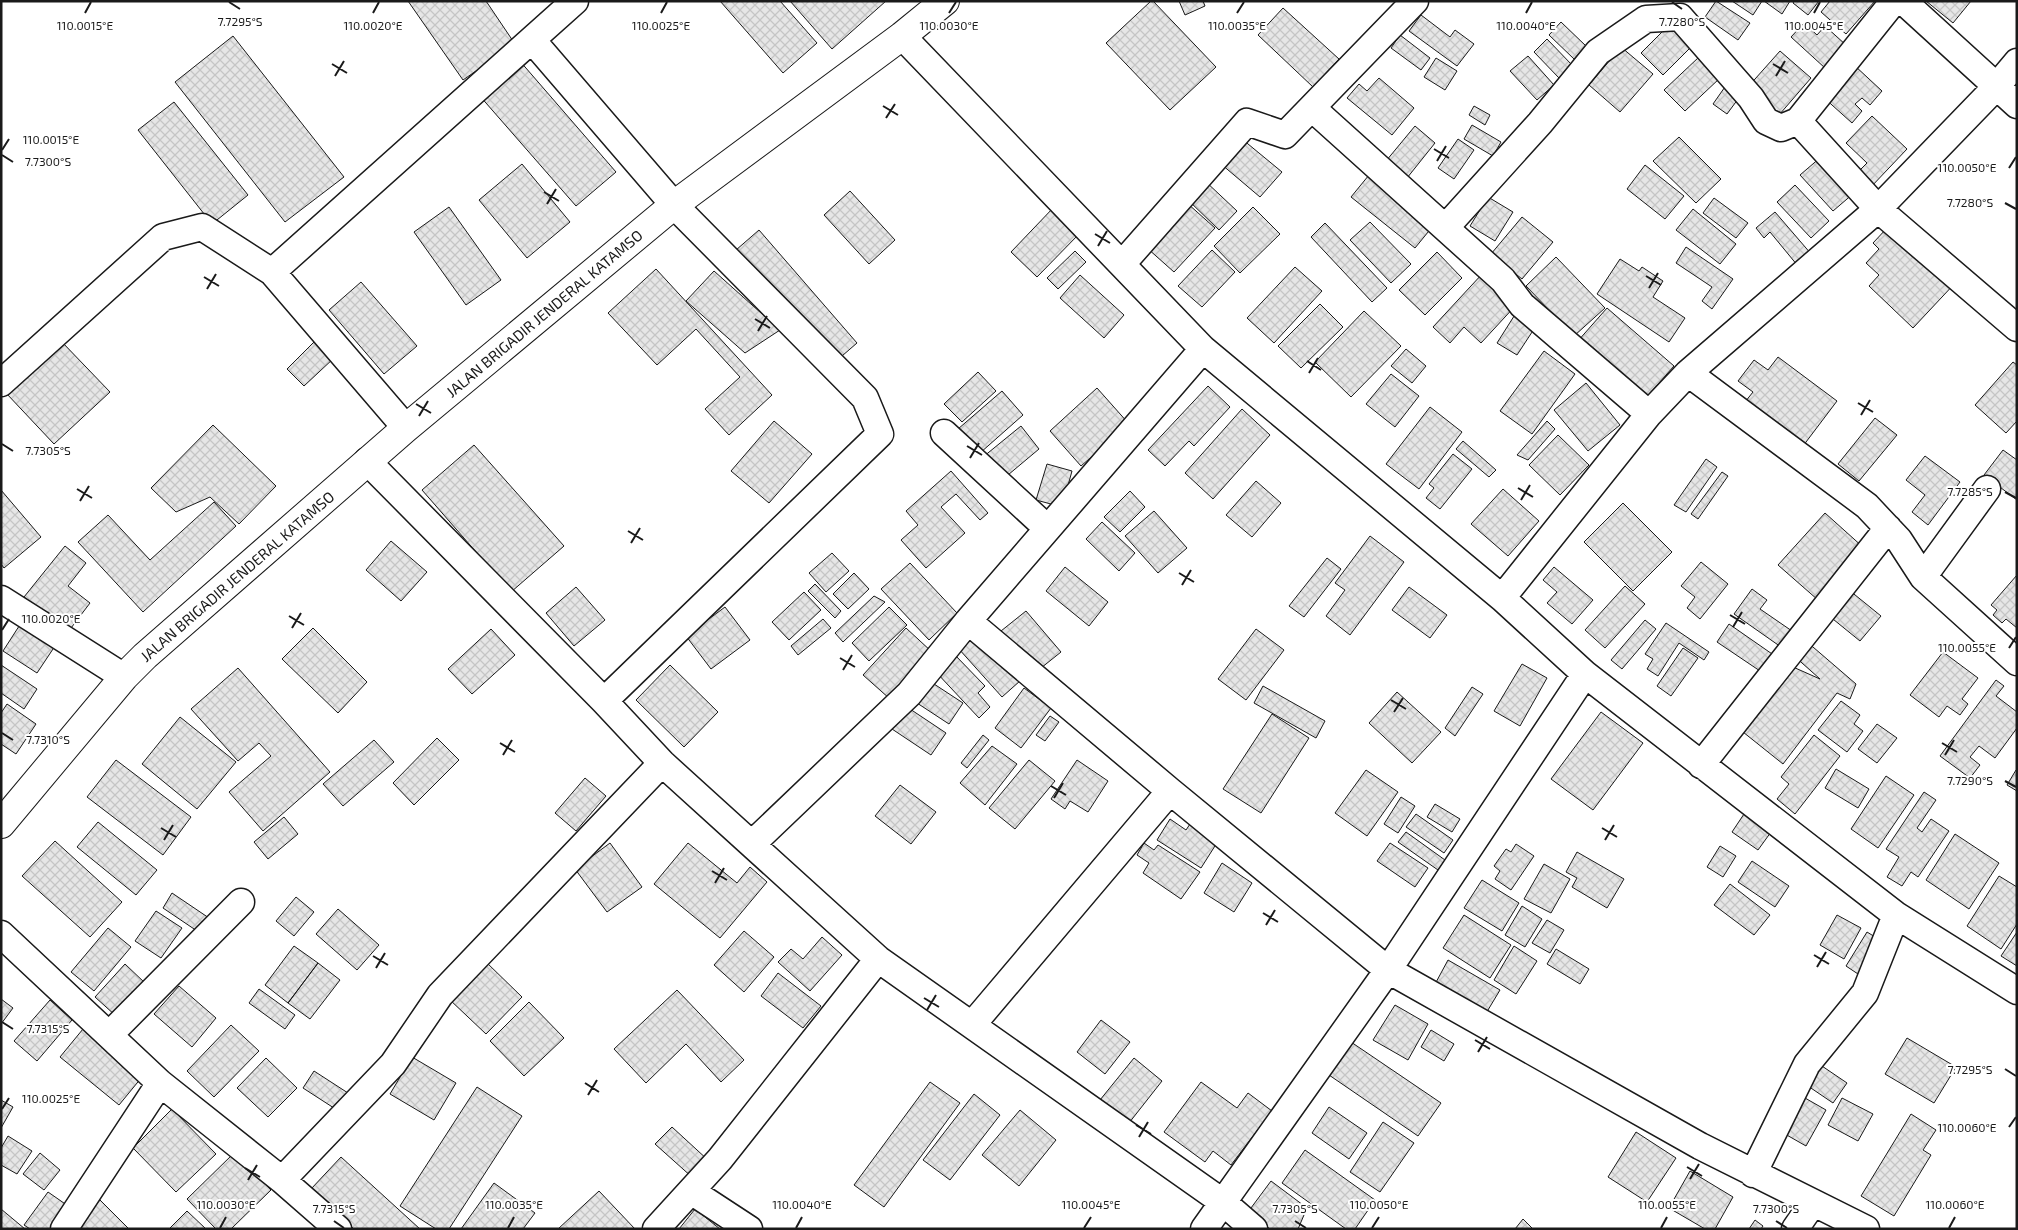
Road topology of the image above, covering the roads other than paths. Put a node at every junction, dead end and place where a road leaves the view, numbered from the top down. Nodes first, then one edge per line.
1 (575, 1) edge
2 (945, 1) edge
3 (1415, 1) edge
4 (1894, 1) edge
5 (1903, 1) edge
6 (902, 36) junction
7 (532, 40) junction
8 (2017, 62) edge
9 (1996, 87) junction
10 (2017, 105) edge
11 (1312, 108) junction
12 (1798, 121) junction
13 (674, 205) junction
14 (1878, 209) junction
15 (1446, 227) junction
16 (1122, 264) junction
17 (272, 272) junction
18 (2017, 328) edge
19 (1203, 348) junction
20 (1688, 373) junction
21 (1, 383) edge
22 (1649, 414) junction
23 (406, 428) junction
24 (944, 433) dead end
25 (367, 461) junction
26 (1987, 489) dead end
27 (1047, 528) junction
28 (1888, 528) junction
29 (1923, 578) junction
30 (1502, 598) junction
31 (1, 599) edge
32 (968, 621) junction
33 (2017, 662) edge
34 (1585, 674) junction
35 (124, 677) junction
36 (604, 701) junction
37 (662, 763) junction
38 (1701, 765) junction
39 (1170, 791) junction
40 (1, 824) edge
41 (753, 843) junction
42 (241, 902) dead end
43 (1896, 915) junction
44 (1, 934) edge
45 (878, 959) junction
46 (1388, 970) junction
47 (2017, 991) edge
48 (972, 1025) junction
49 (110, 1034) junction
50 (160, 1084) junction
51 (1753, 1174) junction
52 (282, 1180) junction
53 (690, 1191) junction
54 (1224, 1203) junction
55 (1813, 1203) junction
56 (64, 1229) edge
57 (338, 1229) edge
58 (656, 1229) edge
59 (749, 1229) edge
60 (1204, 1229) edge
61 (1254, 1229) edge
62 (1795, 1229) edge
63 (1866, 1229) edge

1 - 7 street
2 - 6 main road, JALAN BRIGADIR JENDERAL KATAMSO
3 - 11 street
4 - 12 street
5 - 9 street
6 - 13 main road, JALAN BRIGADIR JENDERAL KATAMSO
6 - 16 street
7 - 13 street
7 - 17 street
8 - 9 street
9 - 10 street
9 - 14 street
11 - 15 street
11 - 16 street
12 - 14 street
12 - 15 street
13 - 23 main road, JALAN BRIGADIR JENDERAL KATAMSO
13 - 36 street
14 - 18 street
14 - 20 street
15 - 22 street
16 - 19 street
17 - 21 street
17 - 23 street
19 - 27 street
19 - 30 street
20 - 22 street
20 - 28 street
22 - 30 street
23 - 25 main road, JALAN BRIGADIR JENDERAL KATAMSO
24 - 27 street
25 - 35 main road, JALAN BRIGADIR JENDERAL KATAMSO
25 - 36 street
26 - 29 street
27 - 32 street
28 - 29 street
28 - 38 street
29 - 33 street
30 - 34 street
31 - 35 street
32 - 39 street
32 - 41 street
34 - 38 street
34 - 46 street
35 - 40 main road, JALAN BRIGADIR JENDERAL KATAMSO
36 - 37 street
37 - 41 street
37 - 52 street
38 - 43 street
39 - 46 street
39 - 48 street
41 - 45 street
42 - 49 street
43 - 47 street
43 - 51 street
44 - 49 street
45 - 48 street
45 - 53 street
46 - 51 street
46 - 54 street
48 - 54 street
49 - 50 street
50 - 52 street
50 - 56 street
51 - 55 street
52 - 57 street
53 - 58 street
53 - 59 street
54 - 60 street
54 - 61 street
55 - 62 street
55 - 63 street

